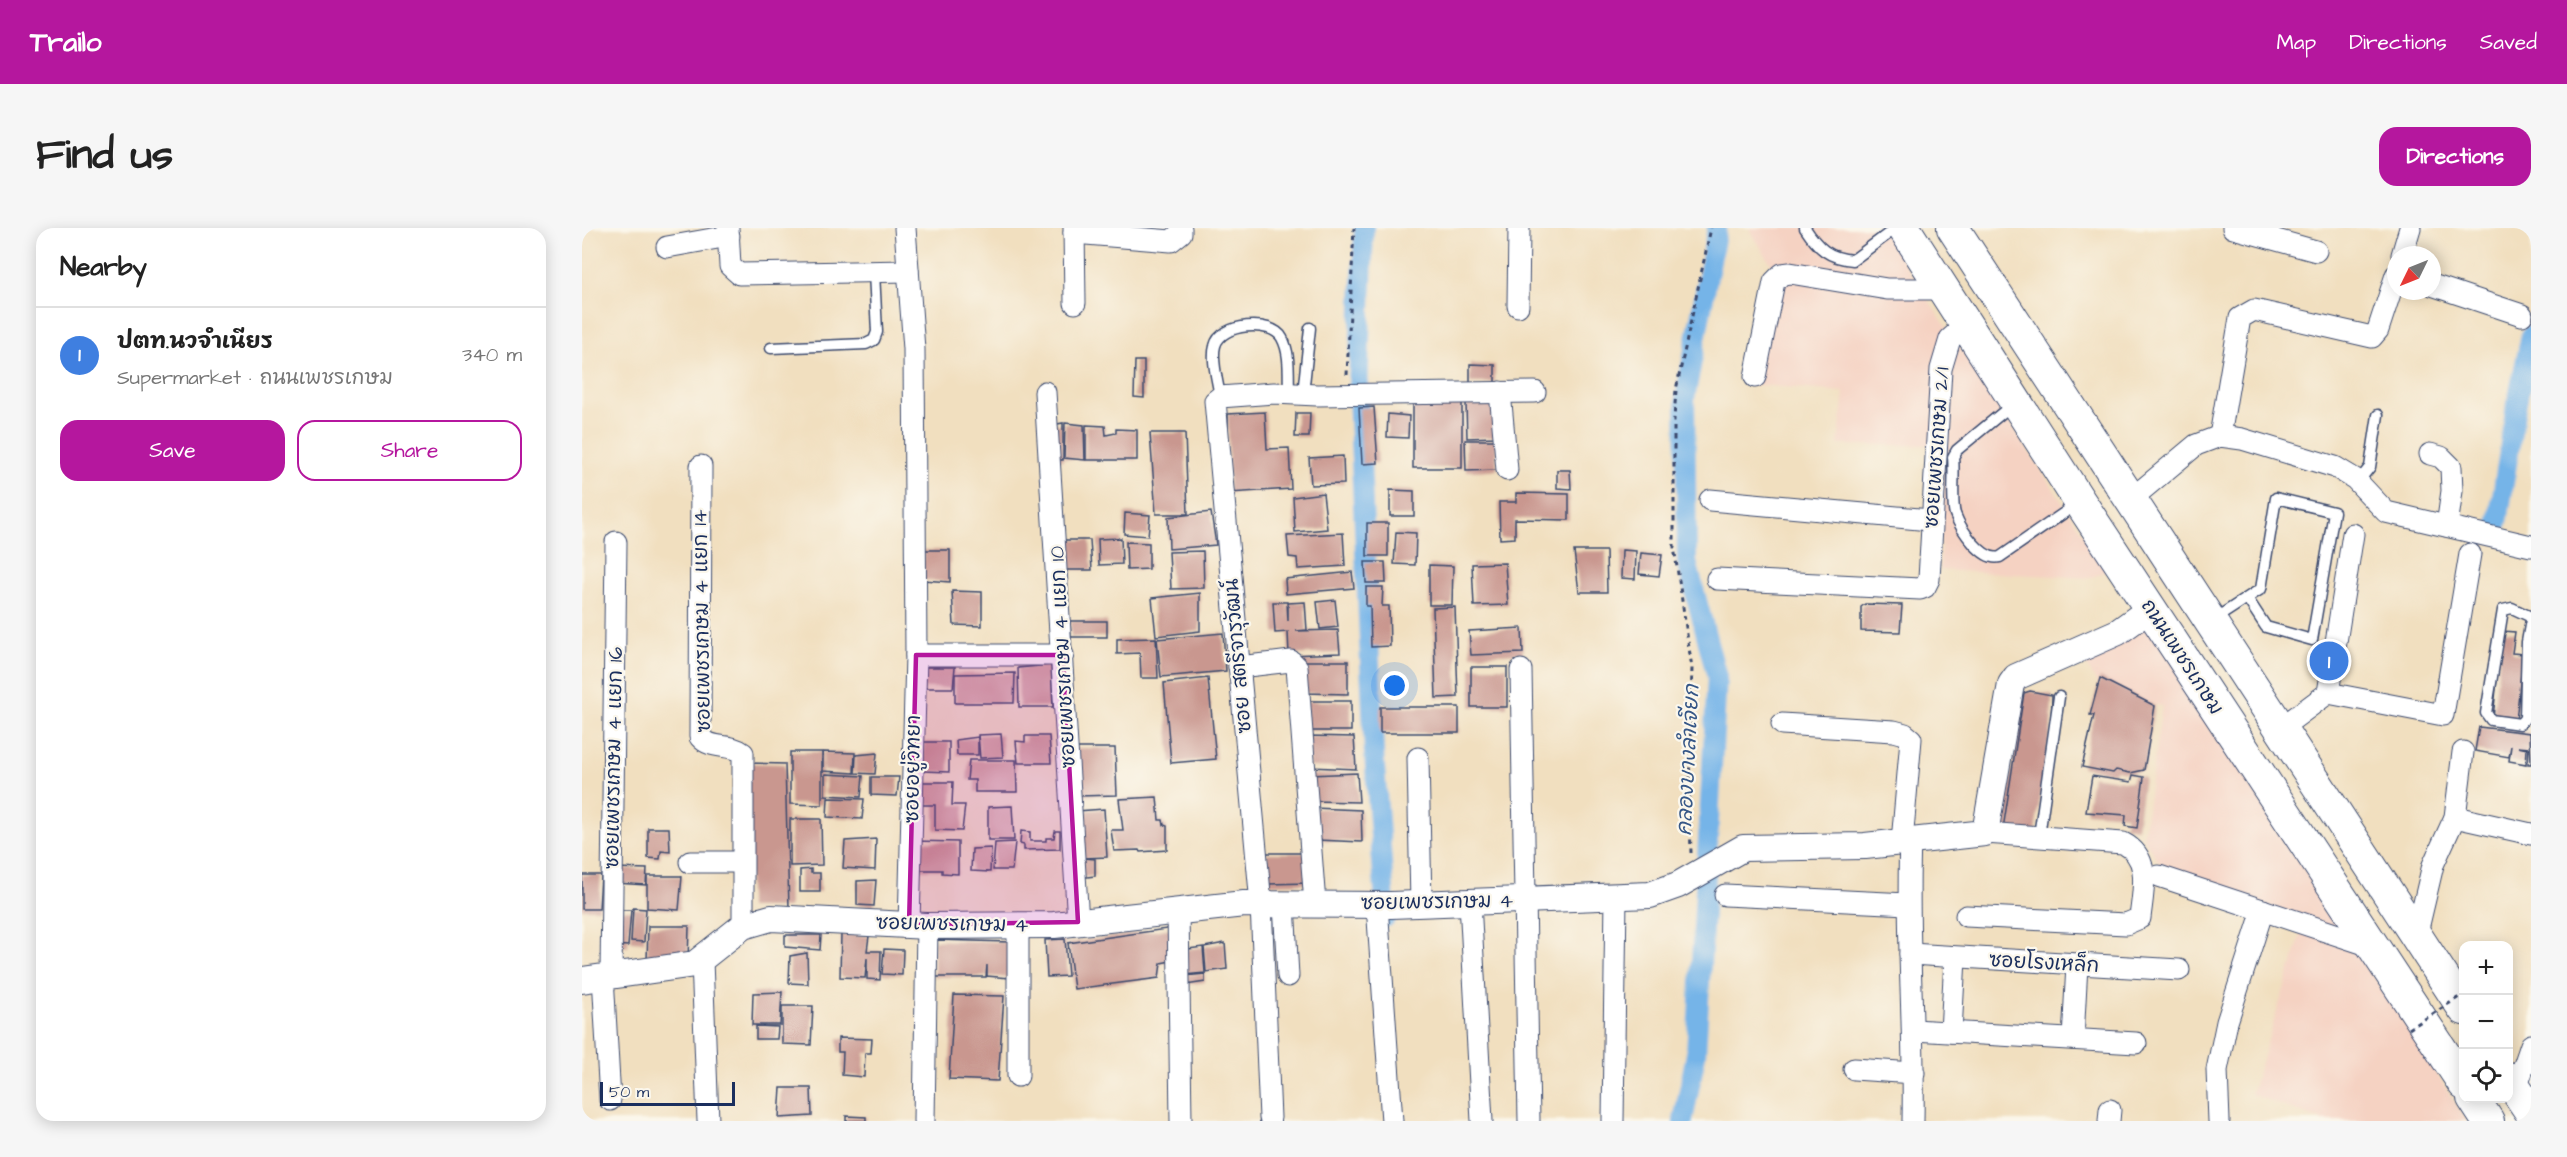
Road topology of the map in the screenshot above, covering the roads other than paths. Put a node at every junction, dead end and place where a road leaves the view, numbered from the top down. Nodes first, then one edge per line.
1 (905, 228) edge
2 (1181, 228) edge
3 (1519, 228) edge
4 (1805, 228) edge
5 (1896, 228) edge
6 (1904, 228) edge
7 (1953, 228) edge
8 (2234, 228) edge
9 (2410, 228) edge
10 (1074, 230) edge
11 (728, 232) edge
12 (2405, 246) edge
13 (667, 247) dead end
14 (2316, 251) dead end
15 (908, 271) junction
16 (873, 272) junction
17 (2441, 288) edge
18 (1943, 289) junction
19 (2388, 300) edge
20 (1075, 303) dead end
21 (1518, 306) dead end
22 (2522, 315) dead end
23 (1966, 325) junction
24 (1310, 328) dead end
25 (771, 348) dead end
26 (1755, 377) dead end
27 (1045, 392) dead end
28 (1500, 392) junction
29 (1535, 392) dead end
30 (1296, 394) junction
31 (2015, 402) junction
32 (1217, 403) junction
33 (2378, 415) dead end
34 (2220, 436) junction
35 (2430, 454) dead end
36 (701, 466) dead end
37 (1507, 470) dead end
38 (2358, 482) junction
39 (1710, 500) dead end
40 (2130, 500) junction
41 (2080, 502) junction
42 (1930, 520) junction
43 (2447, 526) junction
44 (2353, 534) dead end
45 (616, 542) dead end
46 (2531, 546) edge
47 (2470, 554) dead end
48 (1717, 579) dead end
49 (2247, 598) junction
50 (2150, 609) junction
51 (2531, 619) edge
52 (2210, 622) junction
53 (916, 655) junction
54 (1063, 655) junction
55 (1239, 667) junction
56 (1521, 670) dead end
57 (2328, 693) junction
58 (2059, 697) dead end
59 (1782, 724) dead end
60 (2281, 728) junction
61 (2463, 752) dead end
62 (1418, 758) dead end
63 (2455, 817) junction
64 (1985, 832) junction
65 (2531, 834) edge
66 (2038, 836) junction
67 (1906, 842) junction
68 (690, 862) dead end
69 (741, 862) junction
70 (2159, 876) dead end
71 (1725, 895) dead end
72 (1616, 896) junction
73 (1525, 900) junction
74 (1470, 902) junction
75 (1273, 904) junction
76 (1315, 904) junction
77 (1421, 904) junction
78 (1907, 904) junction
79 (1383, 905) junction
80 (1178, 910) junction
81 (2263, 910) junction
82 (1966, 916) dead end
83 (1078, 922) junction
84 (918, 925) junction
85 (1018, 925) junction
86 (743, 926) junction
87 (2416, 937) junction
88 (2371, 946) junction
89 (1910, 954) junction
90 (1955, 958) junction
91 (702, 960) junction
92 (2077, 965) junction
93 (2179, 970) dead end
94 (1288, 976) dead end
95 (599, 977) edge
96 (2459, 1003) edge
97 (1914, 1030) junction
98 (1951, 1032) junction
99 (2073, 1039) junction
100 (2136, 1043) dead end
101 (2531, 1045) edge
102 (1854, 1069) dead end
103 (1914, 1073) junction
104 (1018, 1076) dead end
105 (2459, 1078) edge
106 (2518, 1093) edge
107 (610, 1100) dead end
108 (2476, 1103) edge
109 (1270, 1118) dead end
110 (708, 1121) edge
111 (924, 1121) edge
112 (1181, 1121) edge
113 (1392, 1121) edge
114 (1482, 1121) edge
115 (1529, 1121) edge
116 (1613, 1121) edge
117 (1913, 1121) edge
118 (2219, 1121) edge
119 (2488, 1121) edge

1 - 15 street, ซอยอยู่วิทยา
2 - 10 street
3 - 21 street
4 - 5 lane
6 - 18 main road, ถนนเพชรเกษม
7 - 40 main road
8 - 14 street
9 - 12 street
10 - 20 street
11 - 13 street
11 - 16 street
15 - 16 street
15 - 53 street, ซอยอยู่วิทยา
16 - 25 lane
17 - 22 street
18 - 23 main road, ถนนเพชรเกษม
18 - 26 street
19 - 34 street
23 - 31 main road, ถนนเพชรเกษม
23 - 42 street, ซอยเพชรเกษม 2/1
24 - 30 lane
27 - 54 street, ซอยเพชรเกษม 4 แยก 10
28 - 29 street
28 - 30 street
28 - 37 street
30 - 32 street
30 - 32 lane
31 - 41 main road, ถนนเพชรเกษม
31 - 41 lane
32 - 55 street, ซอย สตรีจารุวัฒน์
33 - 38 lane
34 - 38 street
34 - 40 street
35 - 43 street
36 - 69 street, ซอยเพชรเกษม 4 แยก 14
38 - 43 street
39 - 42 street
40 - 52 main road
41 - 50 main road, ถนนเพชรเกษม
42 - 48 street, ซอยเพชรเกษม 2/1
43 - 46 street
44 - 57 street
45 - 95 street, ซอยเพชรเกษม 4 แยก 16
47 - 57 street
49 - 49 lane
49 - 52 lane
50 - 64 street
50 - 88 main road, ถนนเพชรเกษม
51 - 51 lane
52 - 60 main road
53 - 54 street
53 - 84 street, ซอยอยู่วิทยา
54 - 83 street, ซอยเพชรเกษม 4 แยก 10
55 - 75 street, ซอย สตรีจารุวัฒน์
55 - 76 street
56 - 73 street
57 - 60 street
58 - 66 lane
59 - 67 street
60 - 87 main road
61 - 63 street
62 - 77 street
63 - 65 street
63 - 87 street
64 - 66 street
64 - 67 street, ซอยเพชรเกษม 4
66 - 82 street
67 - 72 street, ซอยเพชรเกษม 4
67 - 78 street
68 - 69 street
69 - 86 street, ซอยเพชรเกษม 4 แยก 14
70 - 81 street
71 - 78 street
72 - 73 street, ซอยเพชรเกษม 4
72 - 116 street
73 - 74 street, ซอยเพชรเกษม 4
73 - 115 street
74 - 77 street, ซอยเพชรเกษม 4
74 - 114 street
75 - 76 street, ซอยเพชรเกษม 4
75 - 80 street, ซอยเพชรเกษม 4
75 - 94 street
75 - 109 street
76 - 79 street, ซอยเพชรเกษม 4
77 - 79 street, ซอยเพชรเกษม 4
78 - 89 street
79 - 113 street
80 - 83 street, ซอยเพชรเกษม 4
80 - 112 street
81 - 88 street
81 - 118 street
83 - 85 street, ซอยเพชรเกษม 4
84 - 85 street, ซอยเพชรเกษม 4
84 - 86 street, ซอยเพชรเกษม 4
84 - 111 street, ซอยอยู่วิทยา
85 - 104 street
86 - 91 street, ซอยเพชรเกษม 4
87 - 96 main road
88 - 105 main road, ถนนเพชรเกษม
89 - 90 street, ซอยโรงเหล็ก
89 - 97 street
90 - 92 street, ซอยโรงเหล็ก
90 - 98 street
91 - 95 street, ซอยเพชรเกษม 4
91 - 110 street
92 - 93 street, ซอยโรงเหล็ก
92 - 99 street
95 - 107 street, ซอยเพชรเกษม 4 แยก 16
97 - 98 street
97 - 103 street
98 - 99 street
99 - 100 street
101 - 106 street
102 - 103 street
103 - 117 street
108 - 119 main road

